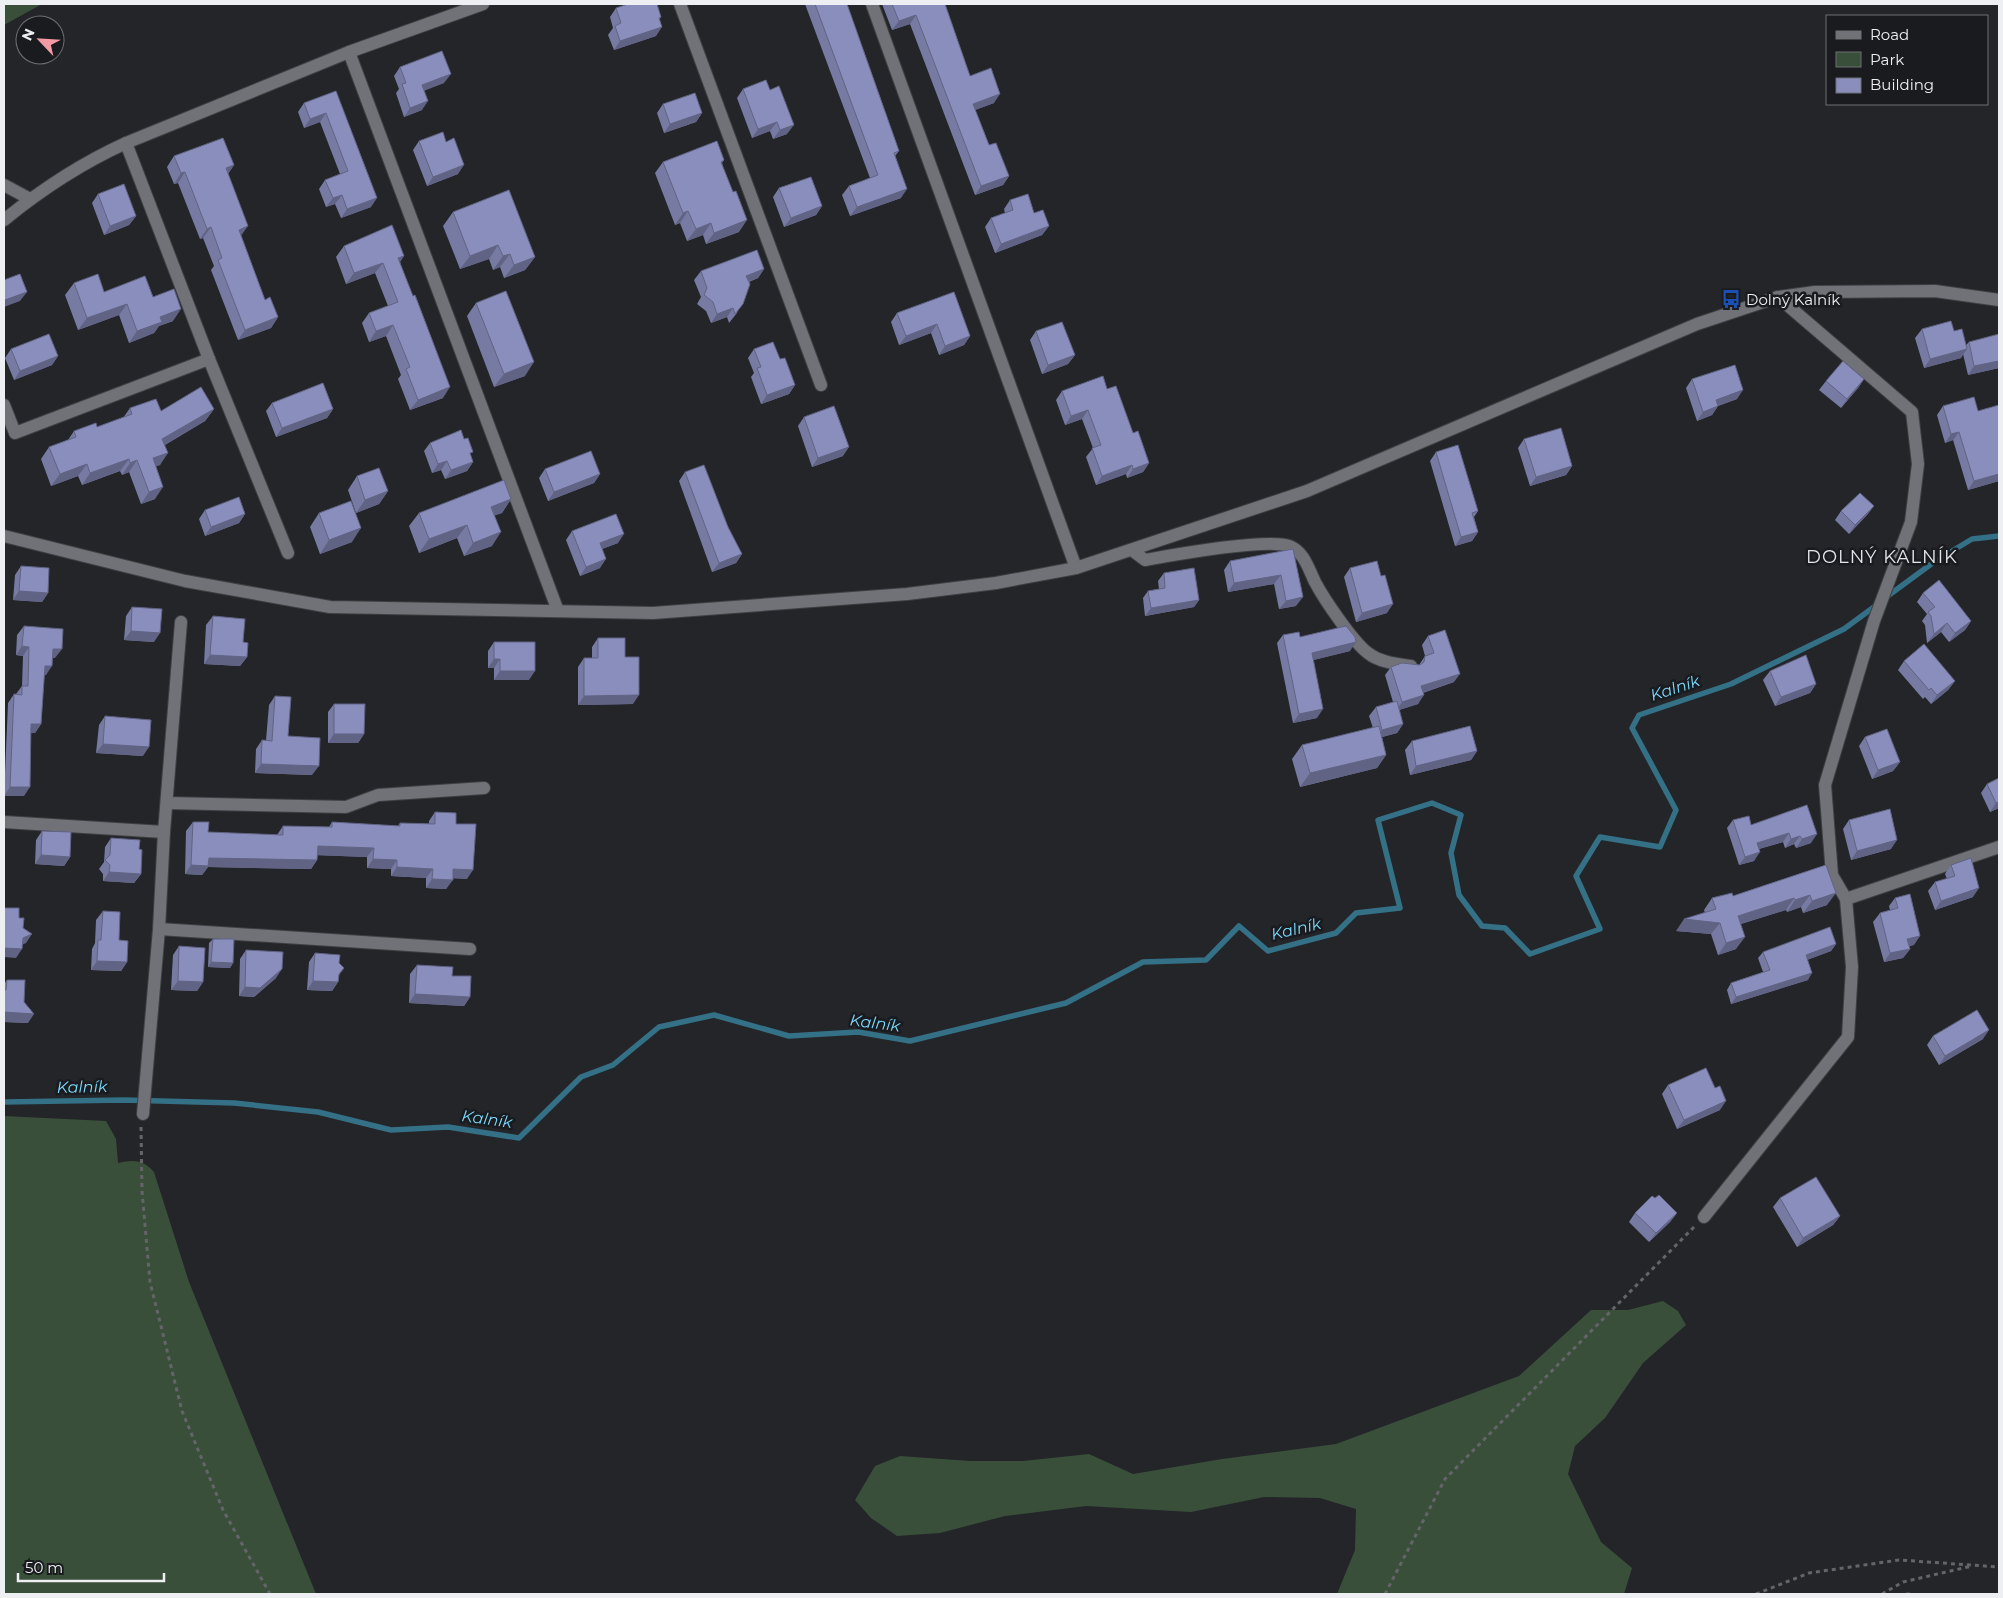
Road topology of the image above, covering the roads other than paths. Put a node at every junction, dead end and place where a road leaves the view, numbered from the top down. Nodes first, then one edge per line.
1 (483, 4) edge
2 (680, 4) edge
3 (872, 4) edge
4 (349, 52) junction
5 (126, 143) junction
6 (4, 185) edge
7 (30, 199) junction
8 (4, 220) edge
9 (1778, 297) junction
10 (1999, 300) edge
11 (209, 360) junction
12 (822, 385) dead end
13 (4, 404) edge
14 (4, 536) edge
15 (1133, 550) junction
16 (288, 553) dead end
17 (1076, 568) junction
18 (558, 611) junction
19 (181, 622) dead end
20 (1411, 666) edge
21 (484, 788) dead end
22 (167, 802) junction
23 (4, 822) edge
24 (164, 832) junction
25 (1999, 847) edge
26 (1846, 898) junction
27 (159, 929) junction
28 (470, 949) dead end
29 (143, 1114) road end
30 (1704, 1217) road end

1 - 4 street
2 - 12 street
3 - 17 street
4 - 5 street
4 - 18 street
5 - 7 street
5 - 11 street
6 - 7 street
7 - 8 street
9 - 10 street
9 - 15 street
9 - 26 street
11 - 13 street
11 - 16 street
14 - 18 street
15 - 17 street
15 - 20 street
17 - 18 street
19 - 22 street
21 - 22 street
22 - 24 street
23 - 24 street
24 - 27 street
25 - 26 street
26 - 30 street
27 - 28 street
27 - 29 street

